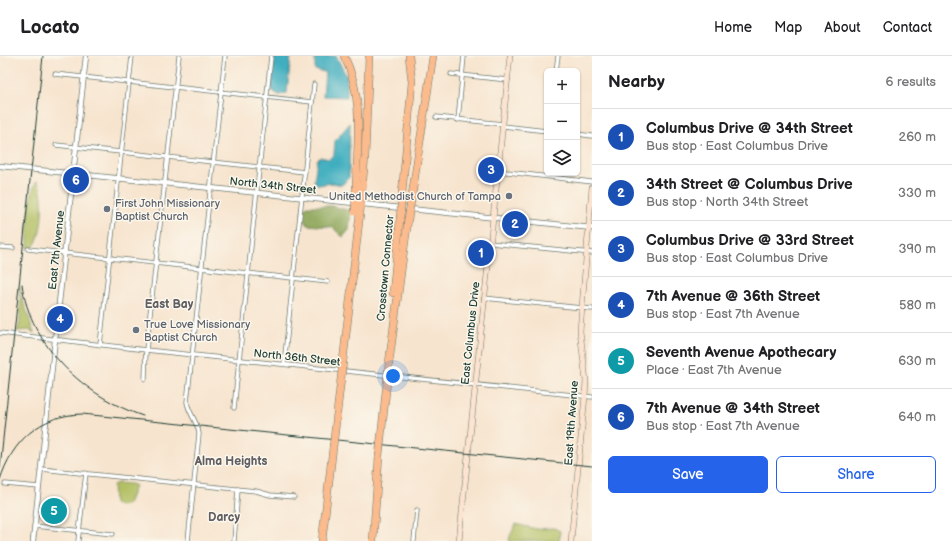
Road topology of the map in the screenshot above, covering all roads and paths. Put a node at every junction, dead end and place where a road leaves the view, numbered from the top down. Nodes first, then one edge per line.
1 (86, 56) edge
2 (132, 56) edge
3 (179, 56) edge
4 (225, 56) edge
5 (271, 56) edge
6 (344, 56) edge
7 (369, 56) edge
8 (409, 56) edge
9 (433, 56) edge
10 (464, 56) edge
11 (510, 56) edge
12 (558, 56) edge
13 (556, 68) edge
14 (55, 74) dead end
15 (451, 74) dead end
16 (462, 75) junction
17 (84, 77) junction
18 (508, 80) junction
19 (129, 82) junction
20 (314, 84) dead end
21 (176, 86) junction
22 (222, 92) junction
23 (267, 97) junction
24 (312, 102) junction
25 (436, 117) dead end
26 (458, 120) junction
27 (503, 125) junction
28 (544, 131) edge
29 (580, 134) edge
30 (592, 136) edge
31 (56, 145) dead end
32 (76, 148) junction
33 (122, 153) junction
34 (168, 158) junction
35 (213, 162) junction
36 (0, 166) edge
37 (259, 167) junction
38 (498, 171) junction
39 (305, 172) junction
40 (73, 175) junction
41 (119, 178) junction
42 (592, 182) edge
43 (165, 183) junction
44 (211, 187) junction
45 (592, 187) edge
46 (359, 190) junction
47 (257, 192) junction
48 (302, 197) junction
49 (492, 217) junction
50 (590, 228) edge
51 (490, 243) junction
52 (0, 247) edge
53 (13, 248) dead end
54 (28, 249) dead end
55 (586, 253) junction
56 (592, 253) edge
57 (65, 254) junction
58 (110, 259) junction
59 (156, 264) junction
60 (202, 269) junction
61 (248, 273) junction
62 (293, 278) junction
63 (328, 282) dead end
64 (484, 298) junction
65 (581, 308) junction
66 (592, 309) edge
67 (0, 333) edge
68 (55, 340) junction
69 (100, 345) junction
70 (146, 350) junction
71 (193, 354) junction
72 (238, 359) junction
73 (389, 363) junction
74 (284, 364) junction
75 (145, 379) dead end
76 (475, 385) junction
77 (585, 396) junction
78 (592, 397) edge
79 (234, 408) dead end
80 (41, 469) junction
81 (86, 473) junction
82 (5, 484) dead end
83 (194, 484) junction
84 (39, 487) junction
85 (238, 489) junction
86 (294, 497) dead end
87 (417, 510) dead end
88 (34, 526) junction
89 (79, 532) junction
90 (113, 534) dead end
91 (33, 541) edge
92 (78, 541) edge
93 (188, 541) edge
94 (234, 541) edge
95 (322, 541) edge
96 (373, 541) edge
97 (414, 541) edge
98 (459, 541) edge
99 (572, 541) edge

1 - 17 street, East 7th Avenue
2 - 19 street
3 - 21 street
4 - 22 street
5 - 23 street
6 - 46 highway
7 - 46 highway
8 - 73 highway, Crosstown Connector, bridge
9 - 73 highway, bridge
10 - 16 street
11 - 18 main road, East Columbus Drive
12 - 13 street
14 - 17 street
15 - 16 street
16 - 18 street
16 - 26 street
17 - 19 street
17 - 32 street, East 7th Avenue
18 - 27 main road, East Columbus Drive
19 - 21 street
19 - 33 street
20 - 24 street
21 - 22 street
21 - 34 street
22 - 23 street
22 - 35 street
23 - 24 street
23 - 37 street
24 - 39 street
25 - 26 street
26 - 27 street
27 - 28 street
27 - 38 main road, East Columbus Drive
29 - 30 street
31 - 32 street
32 - 33 street
32 - 40 street, East 7th Avenue
33 - 34 street
33 - 41 street
34 - 35 street
34 - 43 street
35 - 37 street
35 - 44 street
36 - 40 street, North 34th Street
37 - 39 street
37 - 47 street
38 - 42 street
38 - 49 main road, East Columbus Drive
39 - 48 street
40 - 41 street, North 34th Street
40 - 57 street, East 7th Avenue
41 - 43 street, North 34th Street
41 - 58 street
43 - 44 street, North 34th Street
43 - 59 street
44 - 47 street, North 34th Street
44 - 60 street
45 - 50 main road, East 19th Avenue
46 - 95 highway, bridge
47 - 48 street, North 34th Street
47 - 61 street
48 - 49 street, North 34th Street
48 - 62 street
49 - 50 street, North 34th Street
49 - 51 main road, East Columbus Drive
50 - 55 main road, East 19th Avenue
51 - 55 street
51 - 64 main road, East Columbus Drive
52 - 53 street
54 - 57 street
55 - 56 street
55 - 65 main road, East 19th Avenue
57 - 58 street
57 - 68 street, East 7th Avenue
58 - 59 street
58 - 69 street
59 - 60 street
59 - 70 street
60 - 61 street
60 - 71 street
61 - 62 street
61 - 72 street
62 - 63 street
62 - 74 street
64 - 65 street
64 - 76 main road, East Columbus Drive
65 - 66 street
65 - 77 main road, East 19th Avenue
67 - 68 street, North 36th Street
68 - 69 street, North 36th Street
68 - 80 street, East 7th Avenue
69 - 70 street, North 36th Street
70 - 71 street, North 36th Street
70 - 75 street
71 - 72 street, North 36th Street
71 - 83 street
72 - 74 street, North 36th Street
72 - 79 street
73 - 96 highway, bridge
74 - 76 street, North 36th Street
76 - 77 street, North 36th Street
76 - 98 main road, East Columbus Drive
77 - 78 street, North 36th Street
77 - 99 main road, East 19th Avenue
80 - 81 street
80 - 84 street, East 7th Avenue
81 - 83 street
81 - 89 street
82 - 84 street
83 - 85 street
83 - 93 street
84 - 88 street, East 7th Avenue
85 - 86 street
85 - 94 street
87 - 97 street
88 - 89 street
88 - 91 street, East 7th Avenue
89 - 90 street
89 - 92 street

